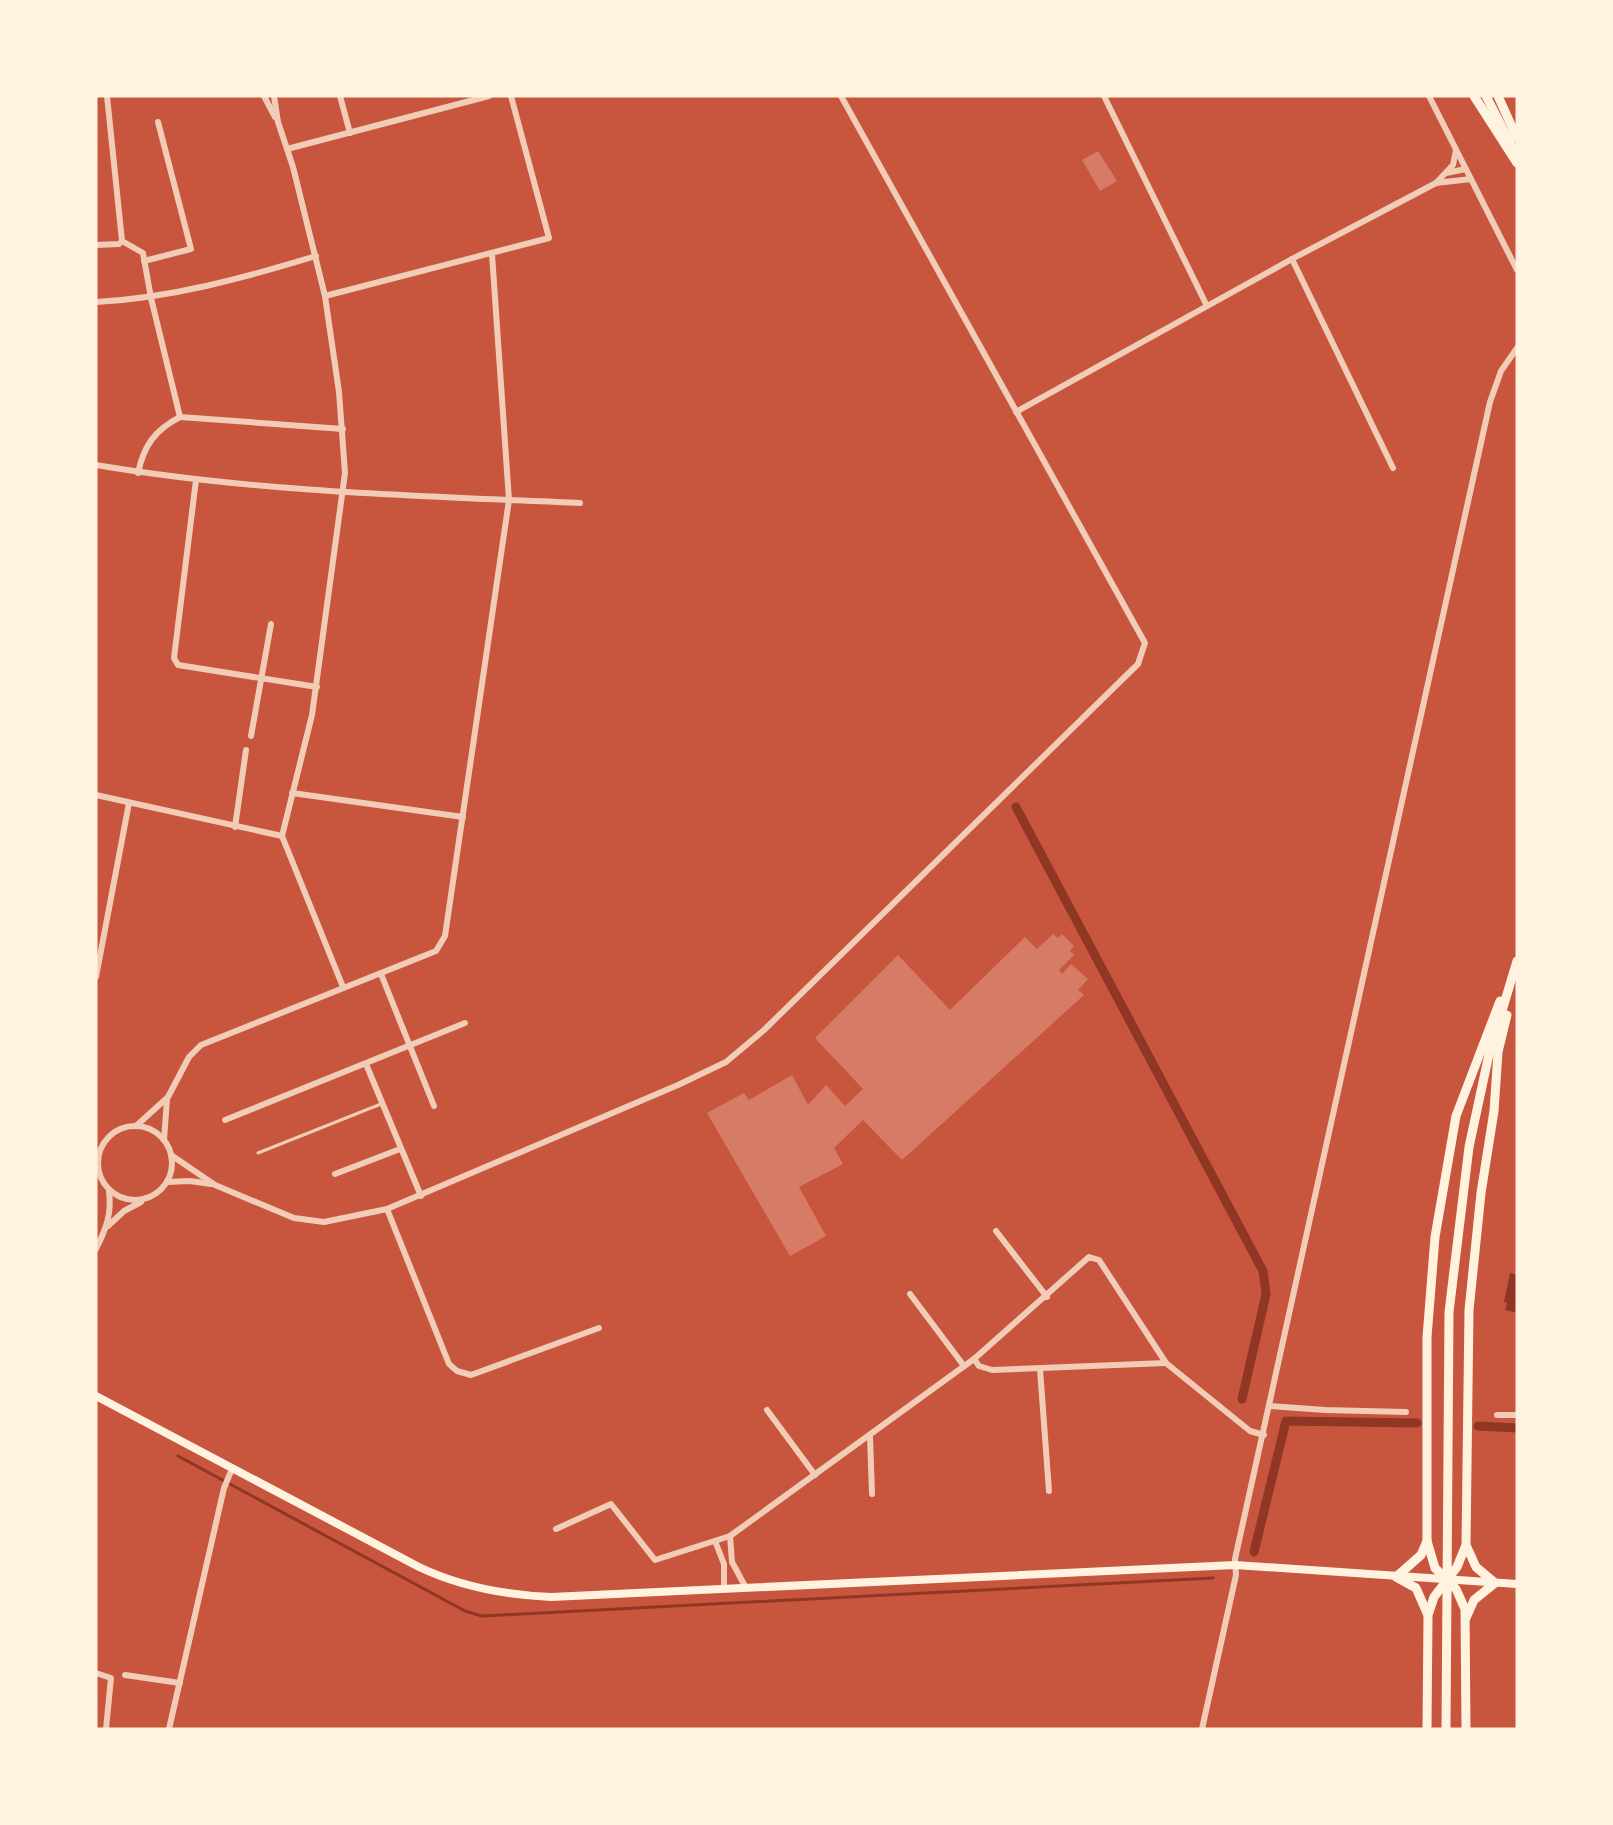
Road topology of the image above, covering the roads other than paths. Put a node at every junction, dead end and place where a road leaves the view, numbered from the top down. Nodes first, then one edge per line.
1 (107, 96) edge
2 (264, 96) edge
3 (274, 96) edge
4 (340, 96) edge
5 (489, 96) edge
6 (511, 96) edge
7 (841, 96) edge
8 (1104, 96) edge
9 (1429, 96) edge
10 (1473, 96) edge
11 (1486, 96) edge
12 (1498, 96) edge
13 (158, 122) dead end
14 (278, 122) junction
15 (350, 133) junction
16 (1517, 138) edge
17 (287, 149) junction
18 (1456, 150) junction
19 (1517, 156) edge
20 (1517, 163) edge
21 (1466, 169) junction
22 (1446, 173) junction
23 (1471, 179) junction
24 (1456, 181) junction
25 (1436, 183) junction
26 (122, 241) junction
27 (96, 245) edge
28 (492, 254) junction
29 (316, 256) junction
30 (1292, 259) junction
31 (144, 261) junction
32 (1517, 270) edge
33 (325, 296) junction
34 (150, 298) junction
35 (96, 302) edge
36 (1207, 306) junction
37 (1517, 348) edge
38 (1017, 412) junction
39 (180, 417) junction
40 (343, 429) junction
41 (96, 465) edge
42 (1393, 468) dead end
43 (138, 472) junction
44 (196, 480) junction
45 (343, 492) junction
46 (509, 500) junction
47 (580, 503) dead end
48 (271, 624) dead end
49 (263, 679) junction
50 (317, 687) junction
51 (251, 736) dead end
52 (246, 750) dead end
53 (292, 793) junction
54 (96, 795) edge
55 (129, 803) junction
56 (463, 817) junction
57 (235, 827) junction
58 (282, 836) junction
59 (1517, 961) edge
60 (1514, 972) junction
61 (381, 974) junction
62 (96, 977) edge
63 (343, 987) junction
64 (465, 1023) dead end
65 (410, 1044) junction
66 (366, 1064) junction
67 (168, 1097) junction
68 (381, 1104) junction
69 (434, 1106) dead end
70 (225, 1120) dead end
71 (136, 1126) junction
72 (164, 1140) junction
73 (400, 1149) junction
74 (258, 1153) dead end
75 (171, 1155) junction
76 (335, 1174) dead end
77 (167, 1182) junction
78 (215, 1185) junction
79 (109, 1190) junction
80 (421, 1196) junction
81 (146, 1199) junction
82 (387, 1209) junction
83 (107, 1226) junction
84 (996, 1231) dead end
85 (96, 1249) edge
86 (910, 1294) dead end
87 (1047, 1297) junction
88 (599, 1328) dead end
89 (974, 1359) junction
90 (1166, 1364) junction
91 (964, 1366) junction
92 (1040, 1369) junction
93 (96, 1396) edge
94 (1270, 1406) junction
95 (768, 1410) dead end
96 (1407, 1412) dead end
97 (1497, 1415) dead end
98 (1517, 1415) edge
99 (1264, 1435) junction
100 (870, 1436) junction
101 (231, 1471) junction
102 (815, 1475) junction
103 (1049, 1491) dead end
104 (872, 1494) dead end
105 (556, 1529) dead end
106 (730, 1536) junction
107 (715, 1541) junction
108 (1427, 1541) junction
109 (1466, 1545) junction
110 (1235, 1564) junction
111 (1396, 1577) junction
112 (1447, 1580) junction
113 (1495, 1583) junction
114 (1517, 1584) edge
115 (746, 1588) junction
116 (724, 1589) junction
117 (1428, 1615) junction
118 (1466, 1618) junction
119 (96, 1673) edge
120 (125, 1675) dead end
121 (180, 1683) junction
122 (106, 1729) edge
123 (169, 1729) edge
124 (1202, 1729) edge
125 (1426, 1729) edge
126 (1446, 1729) edge
127 (1466, 1729) edge

1 - 26 street
2 - 14 street
3 - 14 street
4 - 15 street
5 - 15 street
6 - 28 street
7 - 38 street
8 - 36 street
9 - 18 street
10 - 20 highway
11 - 19 highway
12 - 16 highway
13 - 31 street
14 - 17 street
15 - 17 street
17 - 29 street
18 - 21 street
18 - 22 street
21 - 22 street
21 - 23 street
21 - 24 street
22 - 25 street
23 - 24 street
23 - 32 street
24 - 25 street
25 - 30 street
26 - 27 street
26 - 31 street
28 - 33 street
28 - 46 street
29 - 33 street
29 - 34 street
30 - 36 street
30 - 42 street
31 - 34 street
33 - 40 street
34 - 35 street
34 - 39 street
36 - 38 street
37 - 94 street
38 - 80 street
39 - 40 street
39 - 43 street
40 - 45 street
41 - 43 street
43 - 44 street
44 - 45 street
44 - 49 street
45 - 46 street
45 - 50 street
46 - 47 street
46 - 56 street
48 - 49 street
49 - 50 street
49 - 51 street
50 - 53 street
52 - 57 street
53 - 56 street
53 - 58 street
54 - 55 street
55 - 57 street
55 - 62 street
56 - 61 street
57 - 58 street
58 - 63 street
59 - 60 highway
60 - 108 highway
60 - 109 highway
60 - 126 highway
61 - 63 street
61 - 65 street
63 - 67 street
64 - 65 street
65 - 66 street
65 - 69 street
66 - 68 street
66 - 70 street
67 - 71 street
67 - 72 street
68 - 73 street
68 - 74 lane
71 - 72 street
71 - 79 street
72 - 75 street
73 - 76 street
73 - 80 street
75 - 77 street
75 - 78 street
77 - 78 street
77 - 81 street
78 - 82 street
79 - 81 street
79 - 83 street
80 - 82 street
81 - 83 street
82 - 88 street
83 - 85 street
84 - 87 street
86 - 91 street
87 - 89 street
87 - 90 street
89 - 91 street
89 - 92 street
90 - 92 street
90 - 99 street
91 - 100 street
92 - 103 street
93 - 101 main road
94 - 96 street
94 - 99 street
95 - 102 street
97 - 98 street
99 - 110 street
100 - 102 street
100 - 104 street
101 - 116 main road
101 - 121 street
102 - 106 street
105 - 107 street
106 - 107 street
106 - 115 street
107 - 116 street
108 - 111 highway
108 - 112 highway
109 - 112 highway
109 - 113 highway
110 - 111 main road
110 - 115 main road
110 - 124 street
111 - 112 main road
111 - 117 highway
112 - 113 main road
112 - 117 highway
112 - 118 highway
113 - 114 main road
113 - 118 highway
115 - 116 main road
117 - 125 highway
118 - 127 highway
119 - 122 street
120 - 121 street
121 - 123 street

